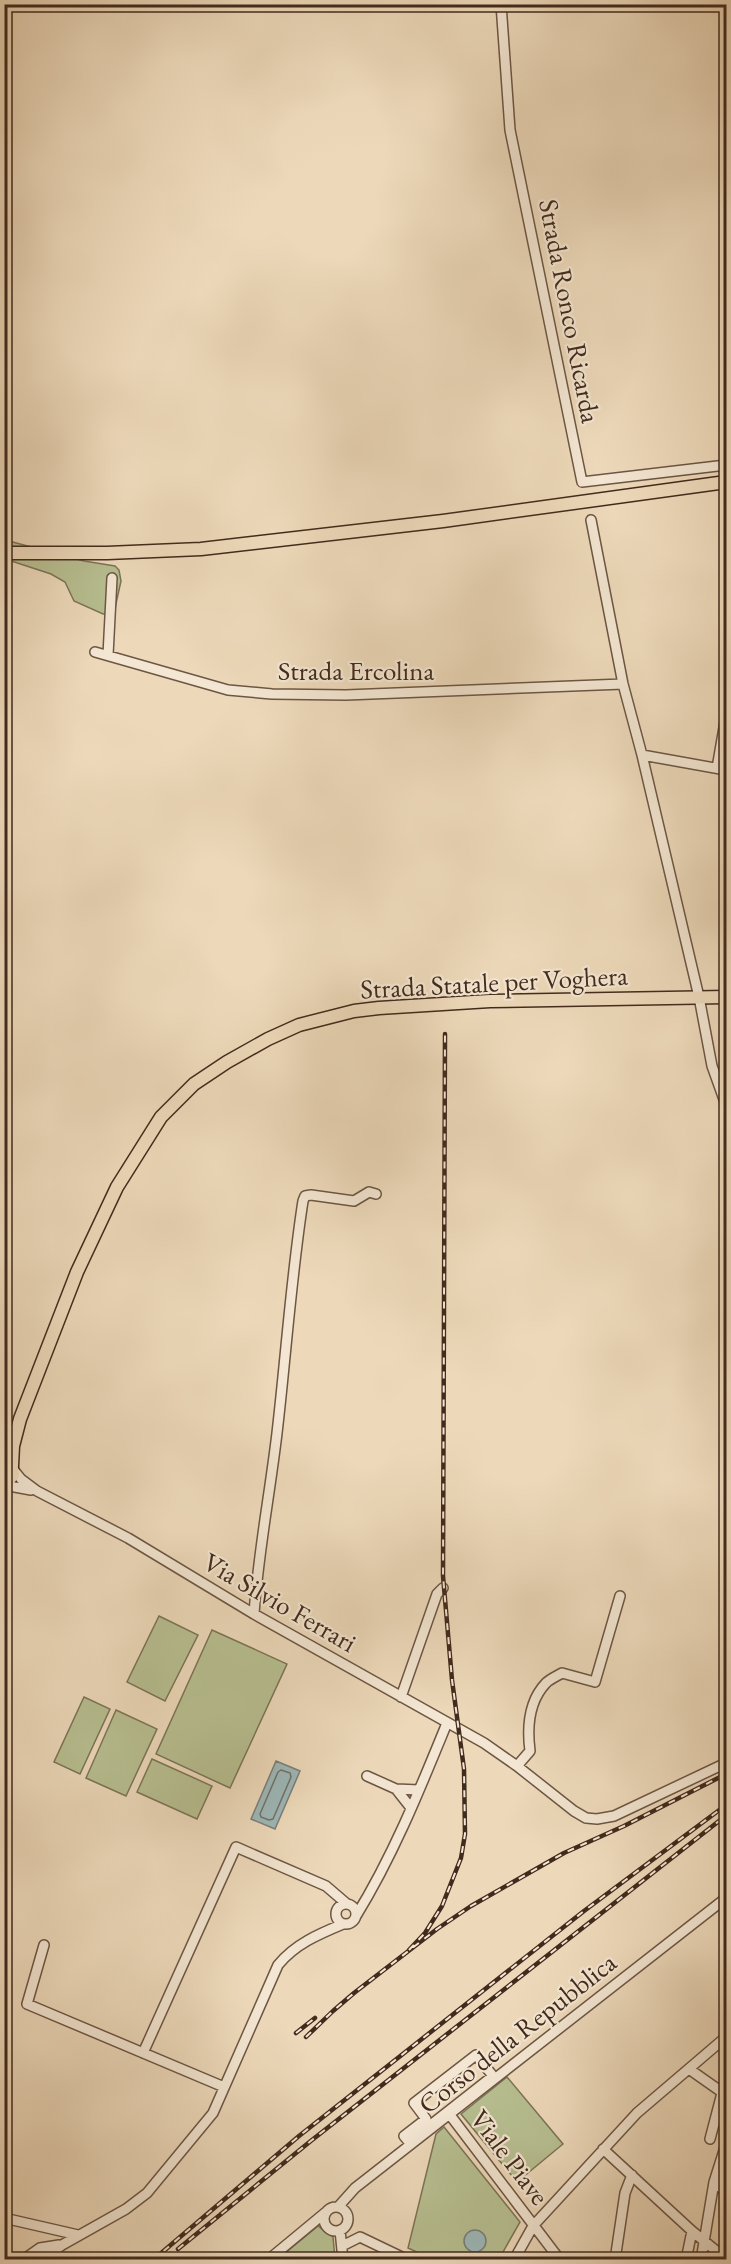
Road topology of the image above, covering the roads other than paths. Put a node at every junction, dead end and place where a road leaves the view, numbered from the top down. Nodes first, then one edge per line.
1 (501, 4) edge
2 (726, 465) edge
3 (726, 482) edge
4 (591, 520) dead end
5 (4, 553) edge
6 (112, 578) dead end
7 (95, 652) dead end
8 (108, 656) junction
9 (623, 684) junction
10 (726, 716) edge
11 (642, 755) junction
12 (722, 769) edge
13 (699, 997) junction
14 (726, 997) edge
15 (726, 1105) edge
16 (376, 1194) dead end
17 (20, 1419) junction
18 (4, 1444) edge
19 (9, 1464) edge
20 (4, 1485) edge
21 (37, 1491) junction
22 (443, 1588) dead end
23 (620, 1596) dead end
24 (254, 1614) junction
25 (401, 1697) junction
26 (447, 1723) junction
27 (726, 1763) edge
28 (517, 1766) junction
29 (367, 1776) dead end
30 (396, 1789) junction
31 (419, 1790) junction
32 (411, 1808) junction
33 (326, 1886) junction
34 (370, 1893) junction
35 (726, 1898) edge
36 (348, 1904) junction
37 (356, 1916) junction
38 (338, 1917) junction
39 (44, 1945) dead end
40 (726, 2037) edge
41 (143, 2053) junction
42 (689, 2069) junction
43 (224, 2087) junction
44 (724, 2094) edge
45 (414, 2103) joint
46 (450, 2115) junction
47 (710, 2139) dead end
48 (726, 2144) edge
49 (603, 2149) junction
50 (632, 2175) junction
51 (714, 2182) junction
52 (726, 2192) edge
53 (338, 2207) junction
54 (326, 2212) junction
55 (4, 2218) edge
56 (533, 2226) junction
57 (340, 2230) junction
58 (692, 2231) junction
59 (78, 2235) junction
60 (703, 2239) junction
61 (62, 2245) junction
62 (342, 2246) junction
63 (24, 2259) edge
64 (41, 2259) edge
65 (268, 2259) edge
66 (343, 2259) edge
67 (408, 2259) edge
68 (514, 2259) edge
69 (560, 2259) edge
70 (615, 2259) edge
71 (686, 2259) edge
72 (701, 2259) edge
73 (726, 2259) edge

1 - 2 street, Strada Ronco Ricarda
3 - 5 main road
4 - 9 street
6 - 8 street
7 - 8 street, Strada Ercolina
8 - 9 street, Strada Ercolina
9 - 11 street
10 - 12 street
11 - 12 street
11 - 13 street
13 - 14 main road, Strada Statale per Voghera
13 - 15 street
13 - 17 main road, Strada Statale per Voghera
16 - 24 street
17 - 18 main road, Strada Statale per Voghera
17 - 19 main road, Strada Statale per Voghera
19 - 20 main road, Strada Statale per Voghera
19 - 21 street, Via Silvio Ferrari
20 - 21 street, Via Silvio Ferrari
21 - 24 street, Via Silvio Ferrari
22 - 25 street
23 - 28 street
24 - 25 street, Via Silvio Ferrari
25 - 26 street, Via Silvio Ferrari
26 - 28 street, Via Silvio Ferrari
26 - 31 street
27 - 28 street, Via Silvio Ferrari
29 - 30 street
30 - 31 street
30 - 32 street
31 - 32 street
32 - 34 street
33 - 36 street
33 - 38 street
33 - 41 street
34 - 36 street
34 - 37 street
35 - 46 street, Corso della Repubblica
36 - 37 street
36 - 38 street
37 - 38 street
38 - 43 street
39 - 41 street
40 - 42 street
41 - 43 street
42 - 44 street
42 - 49 street
43 - 59 street
44 - 47 street
45 - 45 street
46 - 53 street, Corso della Repubblica
46 - 56 street, Viale Piave
48 - 51 street
49 - 50 street
49 - 56 street
50 - 58 street
50 - 70 street
51 - 52 street
51 - 60 street
53 - 54 street
53 - 57 street
54 - 57 street
54 - 65 street
55 - 59 street
56 - 68 street
56 - 69 street, Viale Piave
57 - 62 street
58 - 60 street
58 - 71 street
59 - 61 street
60 - 72 street
60 - 73 street
61 - 63 street
61 - 64 street
62 - 66 street
62 - 67 street

